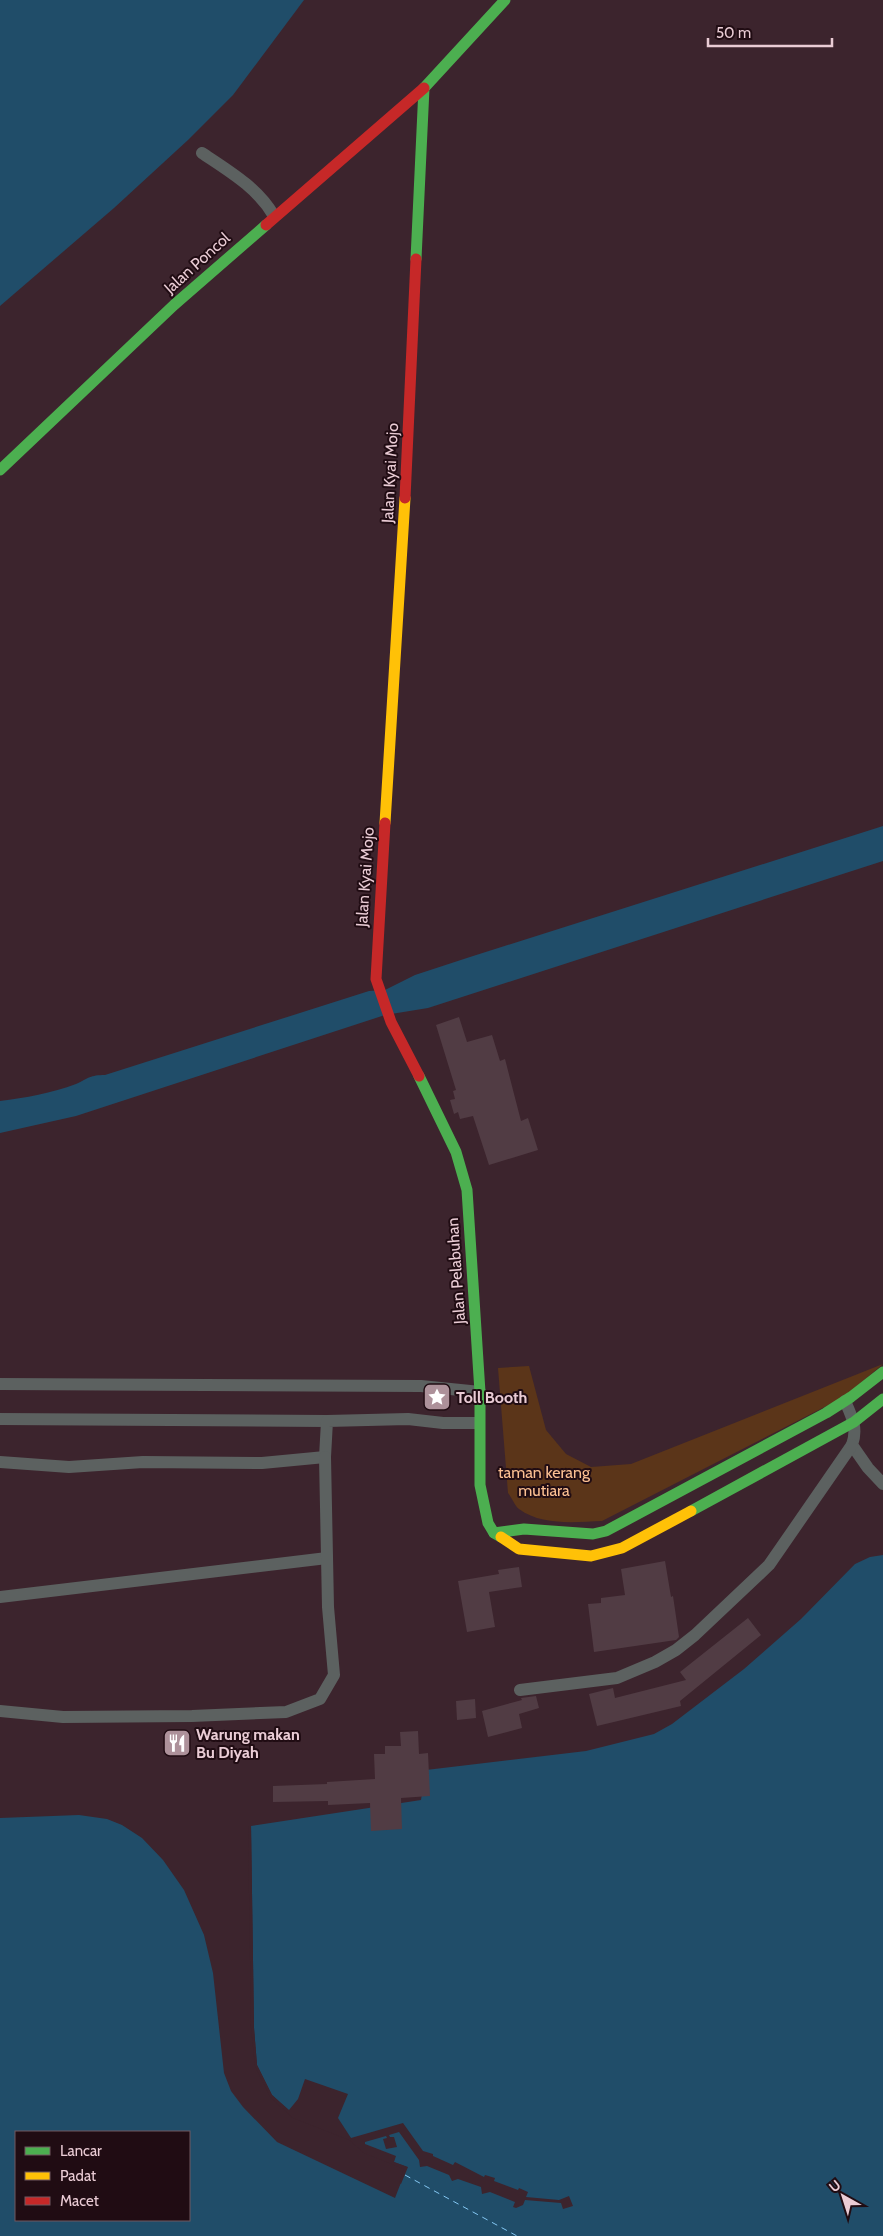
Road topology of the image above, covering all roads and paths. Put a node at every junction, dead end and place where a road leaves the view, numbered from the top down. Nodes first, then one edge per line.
1 (505, 0) edge
2 (424, 88) junction
3 (202, 153) dead end
4 (274, 216) junction
5 (0, 470) edge
6 (376, 979) joint
7 (883, 1372) edge
8 (0, 1384) edge
9 (480, 1392) junction
10 (883, 1399) edge
11 (845, 1401) junction
12 (0, 1419) edge
13 (327, 1420) junction
14 (854, 1422) junction
15 (478, 1423) junction
16 (852, 1445) junction
17 (325, 1458) junction
18 (0, 1462) edge
19 (883, 1484) edge
20 (606, 1531) junction
21 (494, 1533) junction
22 (605, 1554) junction
23 (327, 1558) junction
24 (0, 1597) edge
25 (520, 1690) dead end
26 (0, 1711) edge

1 - 2 main road
2 - 4 main road, Jalan Poncol
2 - 6 main road, Jalan Kyai Mojo
3 - 4 street
4 - 5 main road, Jalan Poncol
6 - 9 main road, Jalan Pelabuhan
7 - 11 main road
8 - 9 street
9 - 15 main road, Jalan Pelabuhan
10 - 14 main road
11 - 14 street
11 - 20 main road
12 - 13 street
13 - 15 street
13 - 17 street
14 - 16 street
14 - 22 main road
15 - 21 main road, Jalan Pelabuhan
16 - 19 street
16 - 25 street
17 - 18 street
17 - 23 street
20 - 21 main road
20 - 22 main road
21 - 22 main road
23 - 24 street
23 - 26 street

